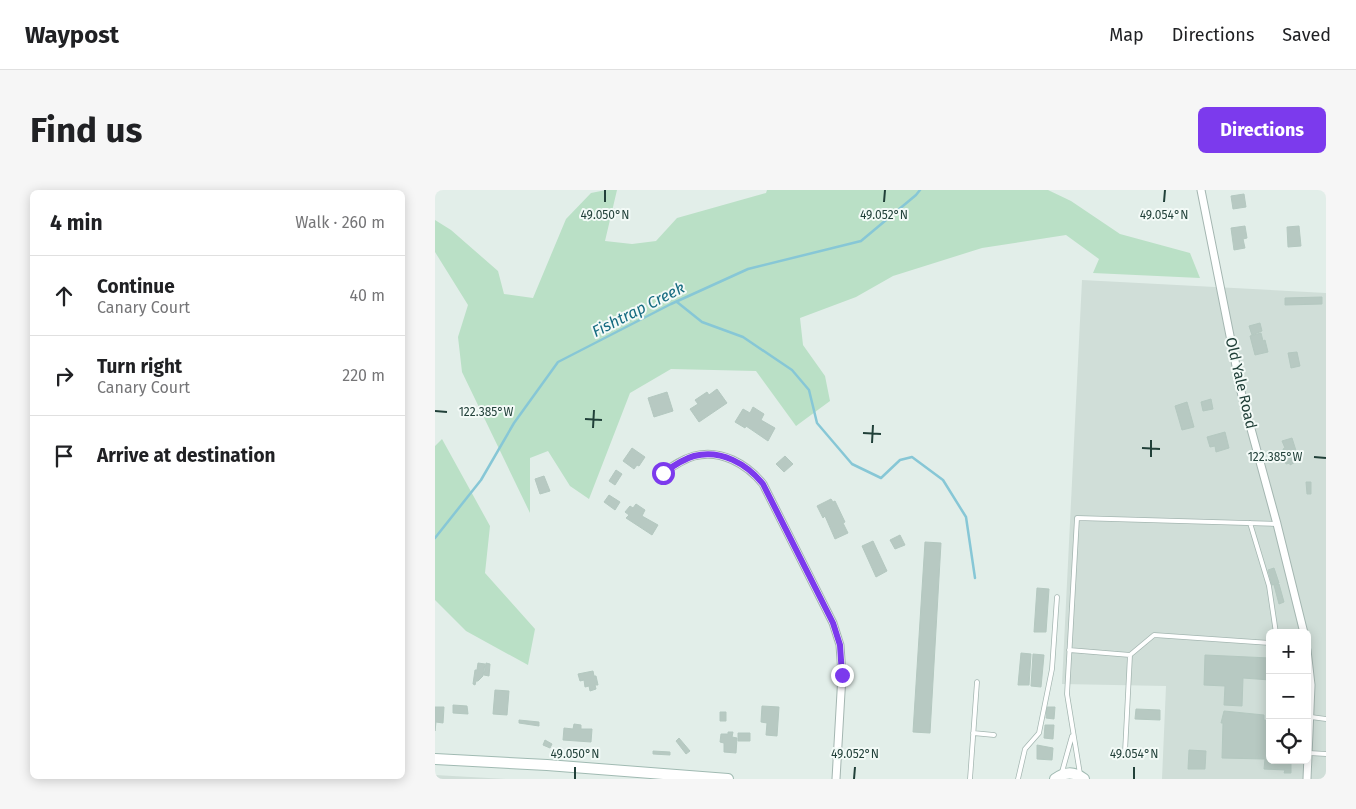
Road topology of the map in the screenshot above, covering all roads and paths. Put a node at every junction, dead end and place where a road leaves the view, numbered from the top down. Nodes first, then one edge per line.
1 (1201, 190) edge
2 (663, 473) dead end
3 (1250, 523) junction
4 (1277, 524) junction
5 (1057, 597) dead end
6 (1275, 629) edge
7 (1303, 629) edge
8 (1266, 642) edge
9 (1069, 650) junction
10 (1130, 655) junction
11 (977, 682) dead end
12 (1311, 717) edge
13 (1326, 719) edge
14 (973, 733) junction
15 (1073, 734) junction
16 (994, 735) dead end
17 (1125, 752) dead end
18 (1311, 753) edge
19 (1326, 754) edge
20 (435, 758) edge
21 (1308, 764) edge
22 (653, 776) edge
23 (1056, 778) edge
24 (1082, 778) edge
25 (728, 779) edge
26 (836, 779) edge
27 (970, 779) edge
28 (1018, 779) edge
29 (1307, 779) edge

1 - 4 street, Old Yale Road
2 - 26 street
3 - 4 lane
3 - 6 lane
3 - 9 lane
4 - 7 street, Old Yale Road
5 - 28 lane
8 - 10 lane
9 - 10 lane
9 - 15 lane
10 - 17 lane
11 - 14 lane
12 - 13 lane
14 - 16 lane
14 - 27 lane
15 - 23 lane
15 - 24 lane
18 - 19 lane
20 - 22 main road
21 - 29 street
22 - 25 main road
23 - 24 main road

